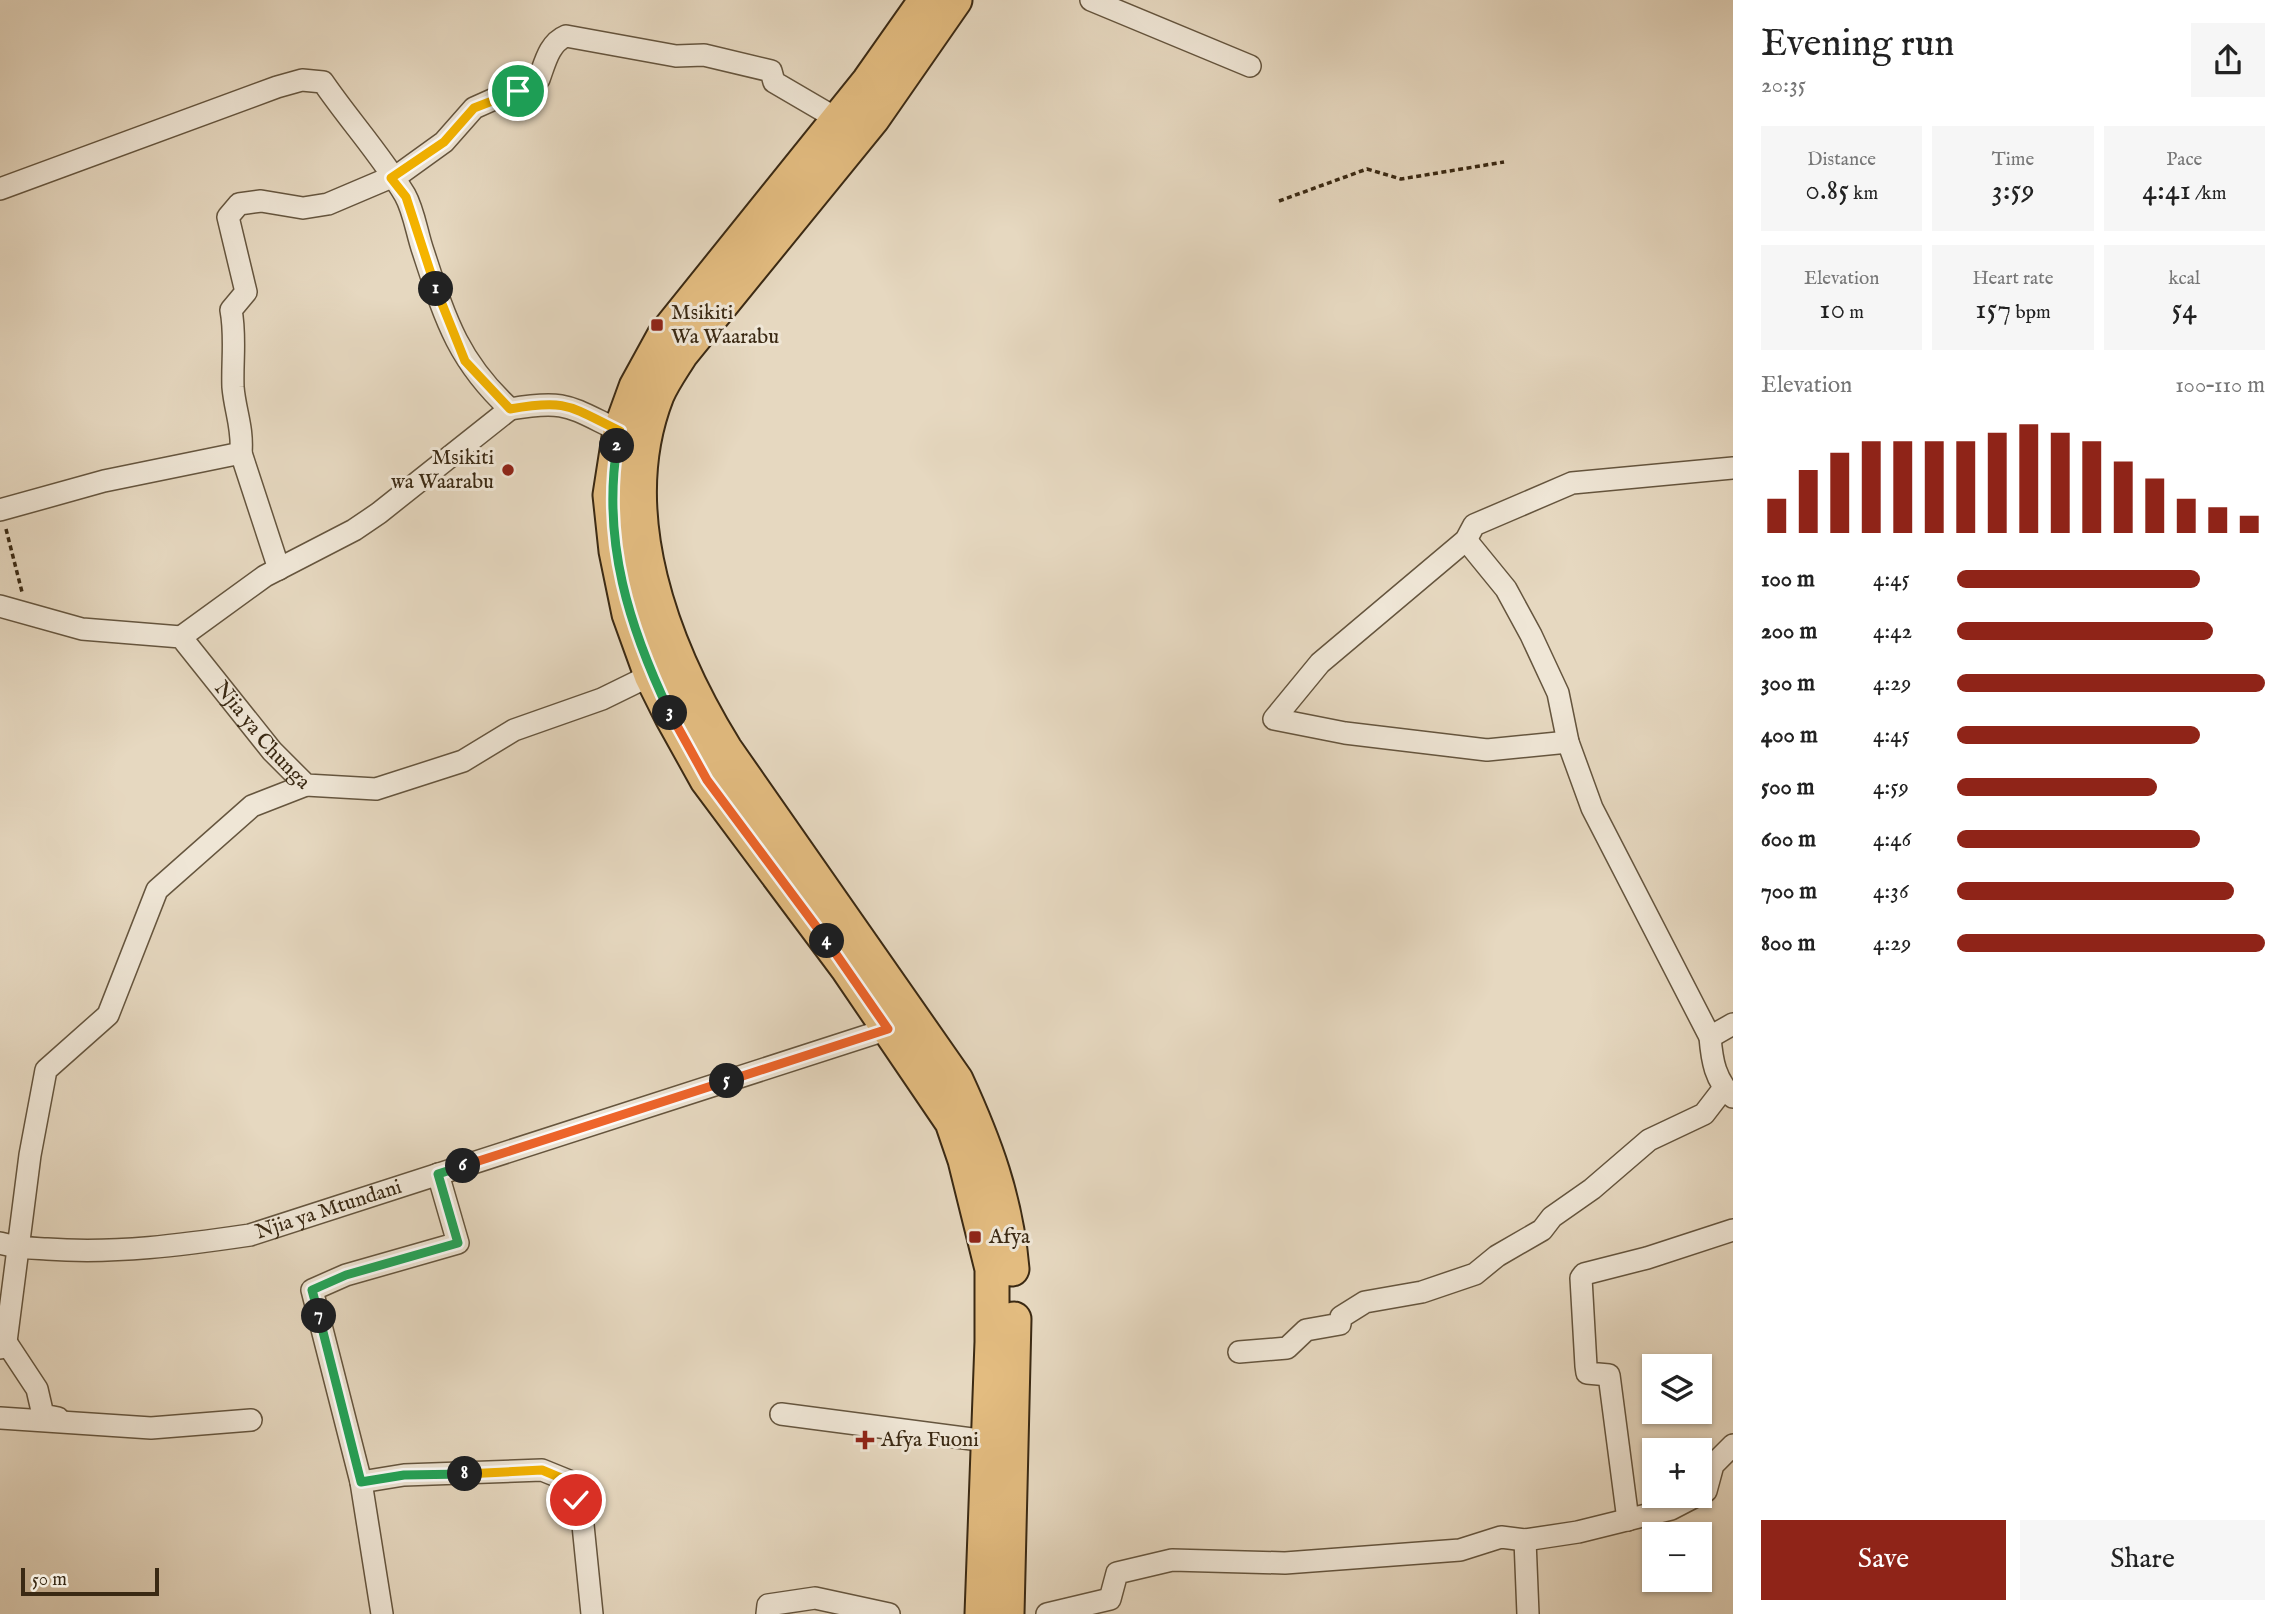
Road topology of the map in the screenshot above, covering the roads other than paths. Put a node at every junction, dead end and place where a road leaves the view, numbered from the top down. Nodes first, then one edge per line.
1 (926, 0) edge
2 (955, 0) edge
3 (1091, 0) edge
4 (1250, 66) dead end
5 (839, 120) junction
6 (391, 178) junction
7 (0, 189) edge
8 (510, 409) junction
9 (620, 431) junction
10 (241, 453) junction
11 (1733, 468) edge
12 (3, 510) edge
13 (1466, 540) junction
14 (279, 569) junction
15 (0, 606) edge
16 (181, 637) junction
17 (652, 675) junction
18 (1568, 742) junction
19 (306, 785) junction
20 (1733, 1024) edge
21 (888, 1029) junction
22 (1710, 1037) junction
23 (1728, 1093) edge
24 (438, 1174) junction
25 (1733, 1230) edge
26 (9, 1246) edge
27 (3, 1345) edge
28 (1238, 1352) dead end
29 (780, 1414) dead end
30 (0, 1418) edge
31 (251, 1420) dead end
32 (73, 1421) junction
33 (987, 1441) junction
34 (1733, 1446) edge
35 (1712, 1469) edge
36 (361, 1482) junction
37 (1673, 1508) edge
38 (1628, 1520) junction
39 (1525, 1540) junction
40 (382, 1614) edge
41 (592, 1614) edge
42 (767, 1614) edge
43 (889, 1614) edge
44 (982, 1614) edge
45 (1007, 1614) edge
46 (1047, 1614) edge
47 (1528, 1614) edge

1 - 5 main road
2 - 45 main road
3 - 4 street
5 - 6 street
5 - 9 main road
6 - 7 street
6 - 8 street
6 - 10 street
8 - 9 street
8 - 14 street
9 - 17 main road
10 - 12 street
10 - 14 street
11 - 13 street
13 - 18 street
13 - 18 street
14 - 16 street
15 - 16 street
16 - 19 street, Njia ya Chunga
17 - 19 street, Njia ya Chunga
17 - 21 main road
18 - 22 street
19 - 26 street
20 - 22 street
21 - 24 street, Njia ya Mtundani
21 - 33 main road
22 - 23 street
23 - 28 street
24 - 26 street, Njia ya Mtundani
24 - 36 street
25 - 38 street
26 - 27 street
27 - 32 street
29 - 33 street
30 - 32 street
31 - 32 street
33 - 44 main road
34 - 35 street
36 - 40 street
36 - 41 street
37 - 38 street
38 - 39 street
39 - 46 street
39 - 47 street
42 - 43 street

